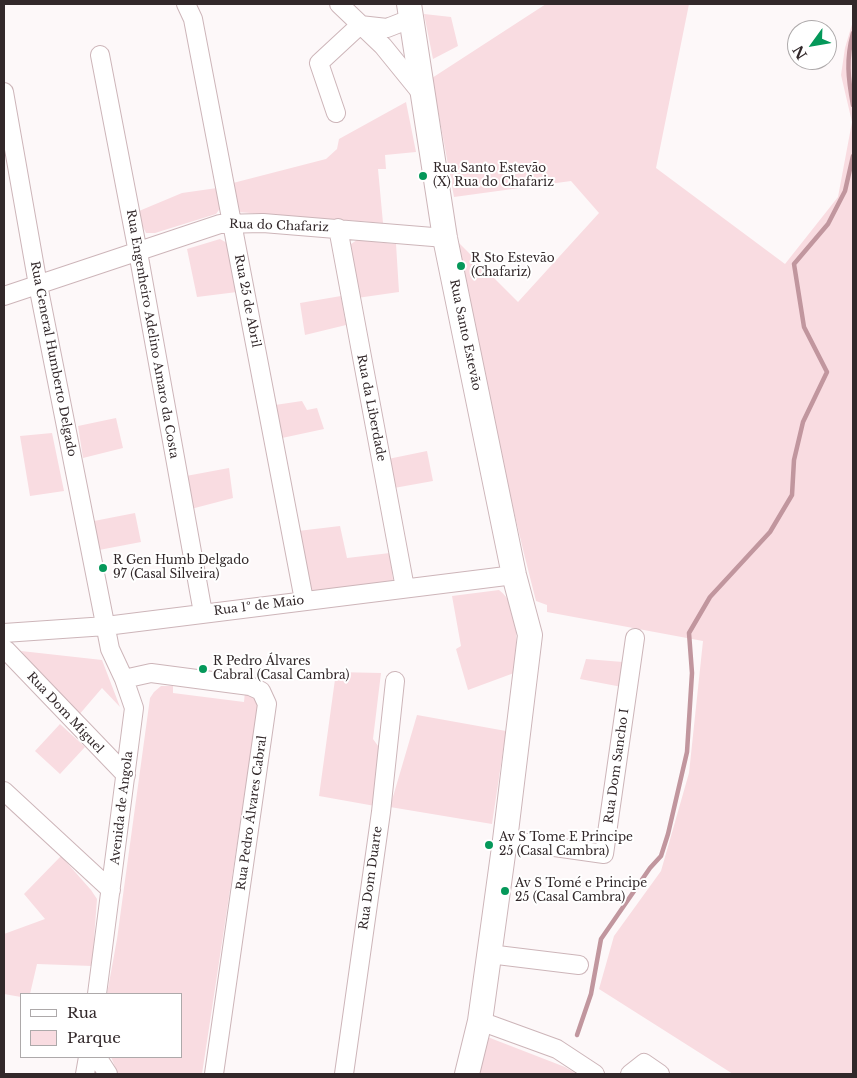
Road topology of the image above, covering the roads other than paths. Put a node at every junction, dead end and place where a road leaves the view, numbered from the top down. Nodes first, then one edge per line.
1 (186, 4) edge
2 (339, 4) edge
3 (410, 11) edge
4 (360, 25) junction
5 (414, 44) junction
6 (383, 46) junction
7 (100, 55) dead end
8 (4, 92) edge
9 (422, 94) junction
10 (336, 113) dead end
11 (232, 223) junction
12 (338, 228) junction
13 (445, 238) junction
14 (137, 252) junction
15 (38, 285) junction
16 (4, 296) edge
17 (514, 575) junction
18 (405, 588) junction
19 (304, 600) junction
20 (203, 613) junction
21 (106, 626) junction
22 (4, 636) edge
23 (635, 638) dead end
24 (124, 679) junction
25 (395, 681) dead end
26 (126, 775) junction
27 (4, 791) edge
28 (505, 840) junction
29 (111, 890) junction
30 (489, 954) junction
31 (579, 965) dead end
32 (97, 993) edge
33 (480, 1021) junction
34 (88, 1058) edge
35 (98, 1058) edge
36 (85, 1074) edge
37 (108, 1074) edge
38 (214, 1074) edge
39 (344, 1074) edge
40 (467, 1074) edge
41 (595, 1074) edge
42 (630, 1074) edge
43 (660, 1074) edge

1 - 11 street, Rua 25 de Abril
2 - 4 street
3 - 4 street
3 - 5 street, Rua Santo Estevão
4 - 6 street
4 - 10 street
5 - 6 street
5 - 9 street, Rua Santo Estevão
6 - 9 street
7 - 14 street, Rua Engenheiro Adelino Amaro da Costa
8 - 15 street, Rua General Humberto Delgado
9 - 13 street, Rua Santo Estevão
11 - 12 street, Rua do Chafariz
11 - 14 street, Rua do Chafariz
11 - 19 street, Rua 25 de Abril
12 - 13 street, Rua do Chafariz
12 - 18 street, Rua da Liberdade
13 - 17 street, Rua Santo Estevão
14 - 15 street, Rua do Chafariz
14 - 20 street, Rua Engenheiro Adelino Amaro da Costa
15 - 16 street, Rua do Chafariz
15 - 21 street, Rua General Humberto Delgado
17 - 18 street, Rua 1º de Maio
17 - 28 street, Rua Santo Estevão
18 - 19 street, Rua 1º de Maio
19 - 20 street, Rua 1º de Maio
20 - 21 street, Rua 1º de Maio
21 - 22 street, Rua 1º de Maio
21 - 24 street, Avenida de Angola
22 - 26 street, Rua Dom Miguel
23 - 28 street, Rua Dom Sancho I
24 - 26 street, Avenida de Angola
24 - 38 street, Rua Pedro Álvares Cabral
25 - 39 street, Rua Dom Duarte
26 - 29 street, Avenida de Angola
27 - 29 street
28 - 30 street, Rua Santo Estevão
29 - 32 street, Avenida de Angola
30 - 31 street
30 - 33 street, Rua Santo Estevão
33 - 40 street, Rua Santo Estevão
33 - 41 street
34 - 36 street
35 - 37 street
42 - 43 street

